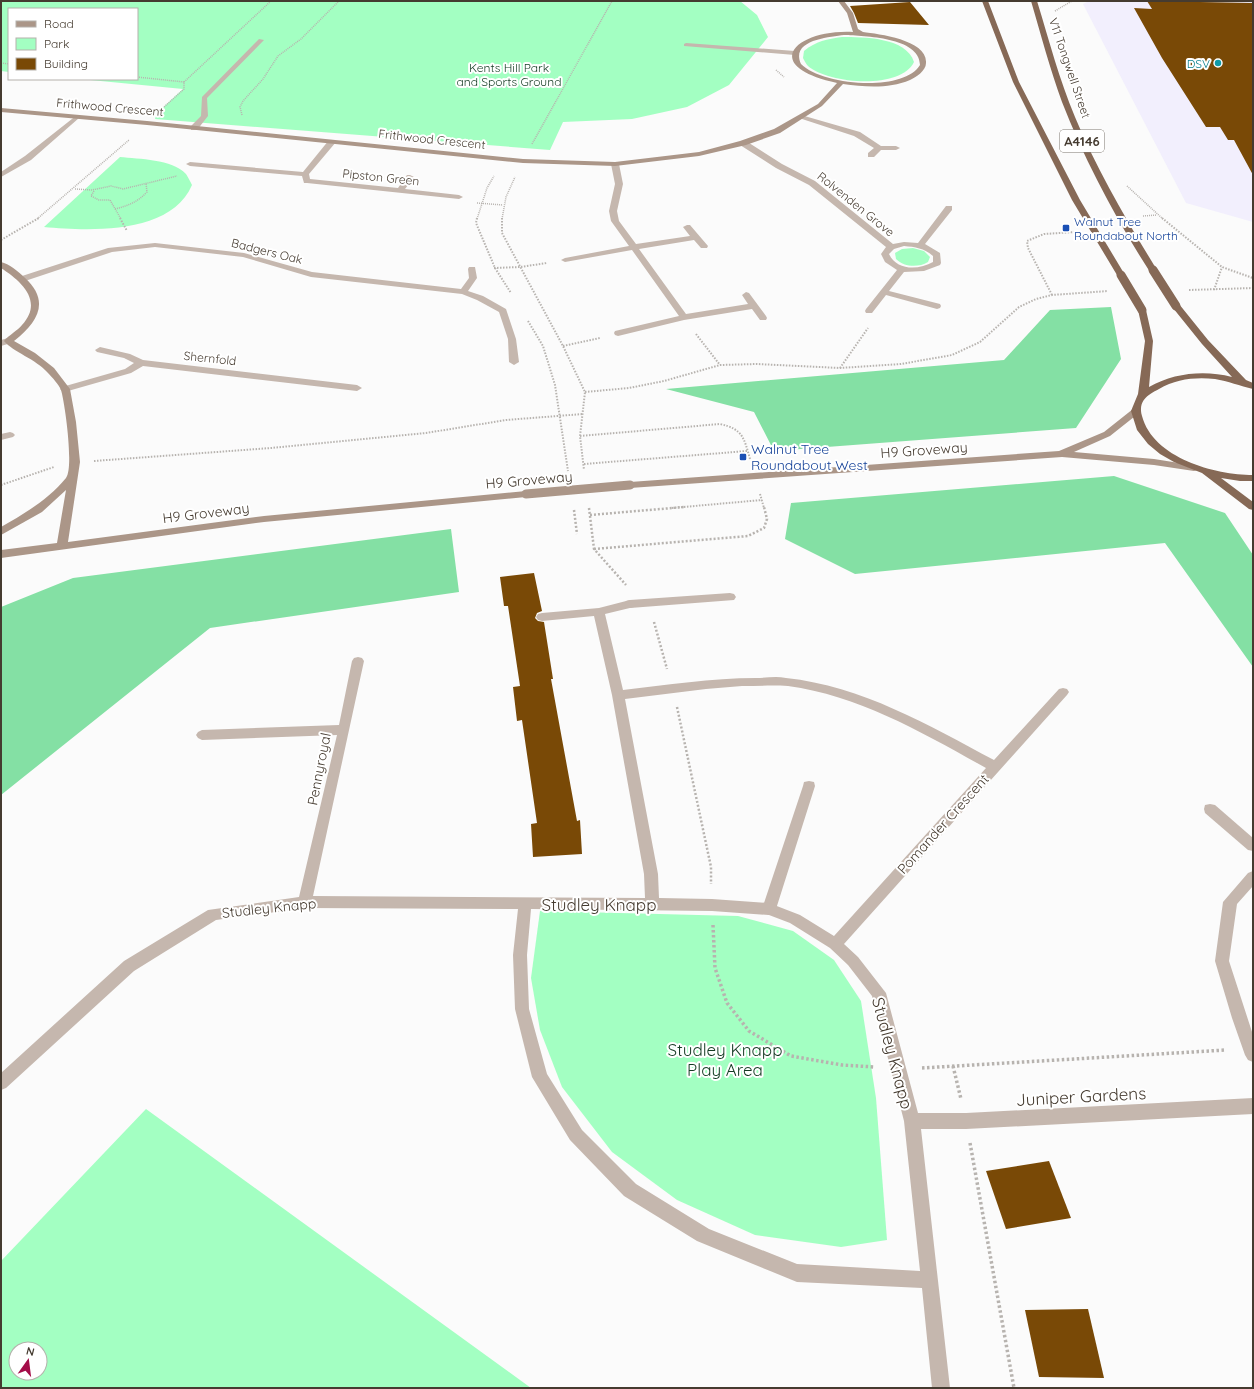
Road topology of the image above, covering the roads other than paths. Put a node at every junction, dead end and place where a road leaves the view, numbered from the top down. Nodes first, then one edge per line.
1 (841, 1) edge
2 (985, 1) edge
3 (1034, 1) edge
4 (861, 34) junction
5 (261, 40) dead end
6 (686, 45) dead end
7 (795, 53) junction
8 (841, 83) junction
9 (1, 110) edge
10 (77, 117) junction
11 (802, 117) junction
12 (194, 128) junction
13 (332, 142) junction
14 (743, 143) junction
15 (879, 148) junction
16 (896, 148) dead end
17 (871, 155) dead end
18 (190, 164) dead end
19 (615, 164) junction
20 (214, 167) junction
21 (305, 174) junction
22 (1, 175) edge
23 (206, 175) dead end
24 (410, 177) dead end
25 (400, 191) junction
26 (459, 197) dead end
27 (949, 208) dead end
28 (687, 227) dead end
29 (696, 237) junction
30 (920, 245) junction
31 (704, 246) dead end
32 (634, 247) junction
33 (891, 247) junction
34 (565, 260) road end
35 (1, 264) edge
36 (902, 268) junction
37 (472, 269) road end
38 (22, 279) junction
39 (463, 292) junction
40 (884, 292) junction
41 (746, 295) dead end
42 (753, 306) junction
43 (937, 306) dead end
44 (869, 311) dead end
45 (684, 318) junction
46 (763, 318) dead end
47 (618, 333) road end
48 (4, 342) edge
49 (100, 350) dead end
50 (514, 362) dead end
51 (141, 363) junction
52 (1242, 382) junction
53 (1253, 386) edge
54 (357, 388) dead end
55 (65, 389) junction
56 (1143, 394) junction
57 (1136, 411) junction
58 (1062, 454) junction
59 (1199, 469) junction
60 (72, 478) junction
61 (1253, 478) edge
62 (1253, 507) edge
63 (1, 532) edge
64 (62, 546) junction
65 (22, 551) junction
66 (1, 554) edge
67 (1, 560) edge
68 (730, 597) dead end
69 (599, 612) junction
70 (542, 617) dead end
71 (358, 661) dead end
72 (1063, 692) dead end
73 (618, 696) junction
74 (344, 730) junction
75 (202, 735) dead end
76 (995, 767) junction
77 (809, 786) dead end
78 (1210, 809) dead end
79 (1253, 846) edge
80 (1253, 878) edge
81 (305, 902) junction
82 (525, 904) junction
83 (652, 904) junction
84 (769, 909) junction
85 (835, 944) junction
86 (1251, 1052) edge
87 (1, 1082) edge
88 (1253, 1106) edge
89 (912, 1121) junction
90 (928, 1280) junction
91 (940, 1388) edge

1 - 4 street
2 - 56 highway, A4146, bridge
3 - 52 highway, V11 Tongwell Street / A4146, bridge
4 - 7 street
4 - 8 street
5 - 12 street
6 - 7 street
7 - 8 street
8 - 11 street, Frithwood Crescent
9 - 10 street, Frithwood Crescent
10 - 12 street, Frithwood Crescent
10 - 22 street
11 - 14 street, Frithwood Crescent
11 - 15 street
12 - 13 street, Frithwood Crescent
13 - 19 street, Frithwood Crescent
13 - 21 street
14 - 19 street, Frithwood Crescent
14 - 33 street, Rolvenden Grove
15 - 16 street
15 - 17 street
18 - 20 street, Pipston Green
19 - 32 street
20 - 21 street, Pipston Green
20 - 23 street
21 - 25 street, Pipston Green
24 - 25 street
25 - 26 street, Pipston Green
27 - 30 street
28 - 29 street
29 - 31 street
29 - 32 street
30 - 33 street, Rolvenden Grove
30 - 36 street, Rolvenden Grove
32 - 34 street
32 - 45 street
33 - 36 street, Rolvenden Grove
35 - 38 street
36 - 40 street
37 - 39 street
38 - 39 street, Badgers Oak
38 - 48 street
39 - 50 street, Badgers Oak
40 - 43 street
40 - 44 street
41 - 42 street
42 - 45 street
42 - 46 street
45 - 47 street
48 - 55 street
49 - 51 street, Shernfold
51 - 54 street, Shernfold
51 - 55 street
52 - 53 highway, A4146
52 - 56 highway, A4146
55 - 60 street
56 - 57 highway, A4146
57 - 58 street, H9 Groveway
57 - 59 highway
58 - 59 street, H9 Groveway
58 - 64 street, H9 Groveway, bridge
59 - 61 highway
59 - 62 highway
60 - 63 street
60 - 64 street
64 - 65 street, H9 Groveway
65 - 66 street, H9 Groveway
65 - 67 street
68 - 69 street
69 - 70 street
69 - 73 street
71 - 74 street
72 - 76 street
73 - 76 street, Pomander Crescent
73 - 83 street
74 - 75 street, Pennyroyal
74 - 81 street, Pennyroyal
76 - 85 street, Pomander Crescent
77 - 84 street
78 - 79 street
80 - 86 street
81 - 82 street, Studley Knapp
81 - 87 street, Studley Knapp
82 - 83 street, Studley Knapp
82 - 90 street, Studley Knapp
83 - 84 street, Studley Knapp
84 - 85 street, Studley Knapp
85 - 89 street, Studley Knapp
88 - 89 street, Juniper Gardens
89 - 90 street, Studley Knapp
90 - 91 street, Studley Knapp

